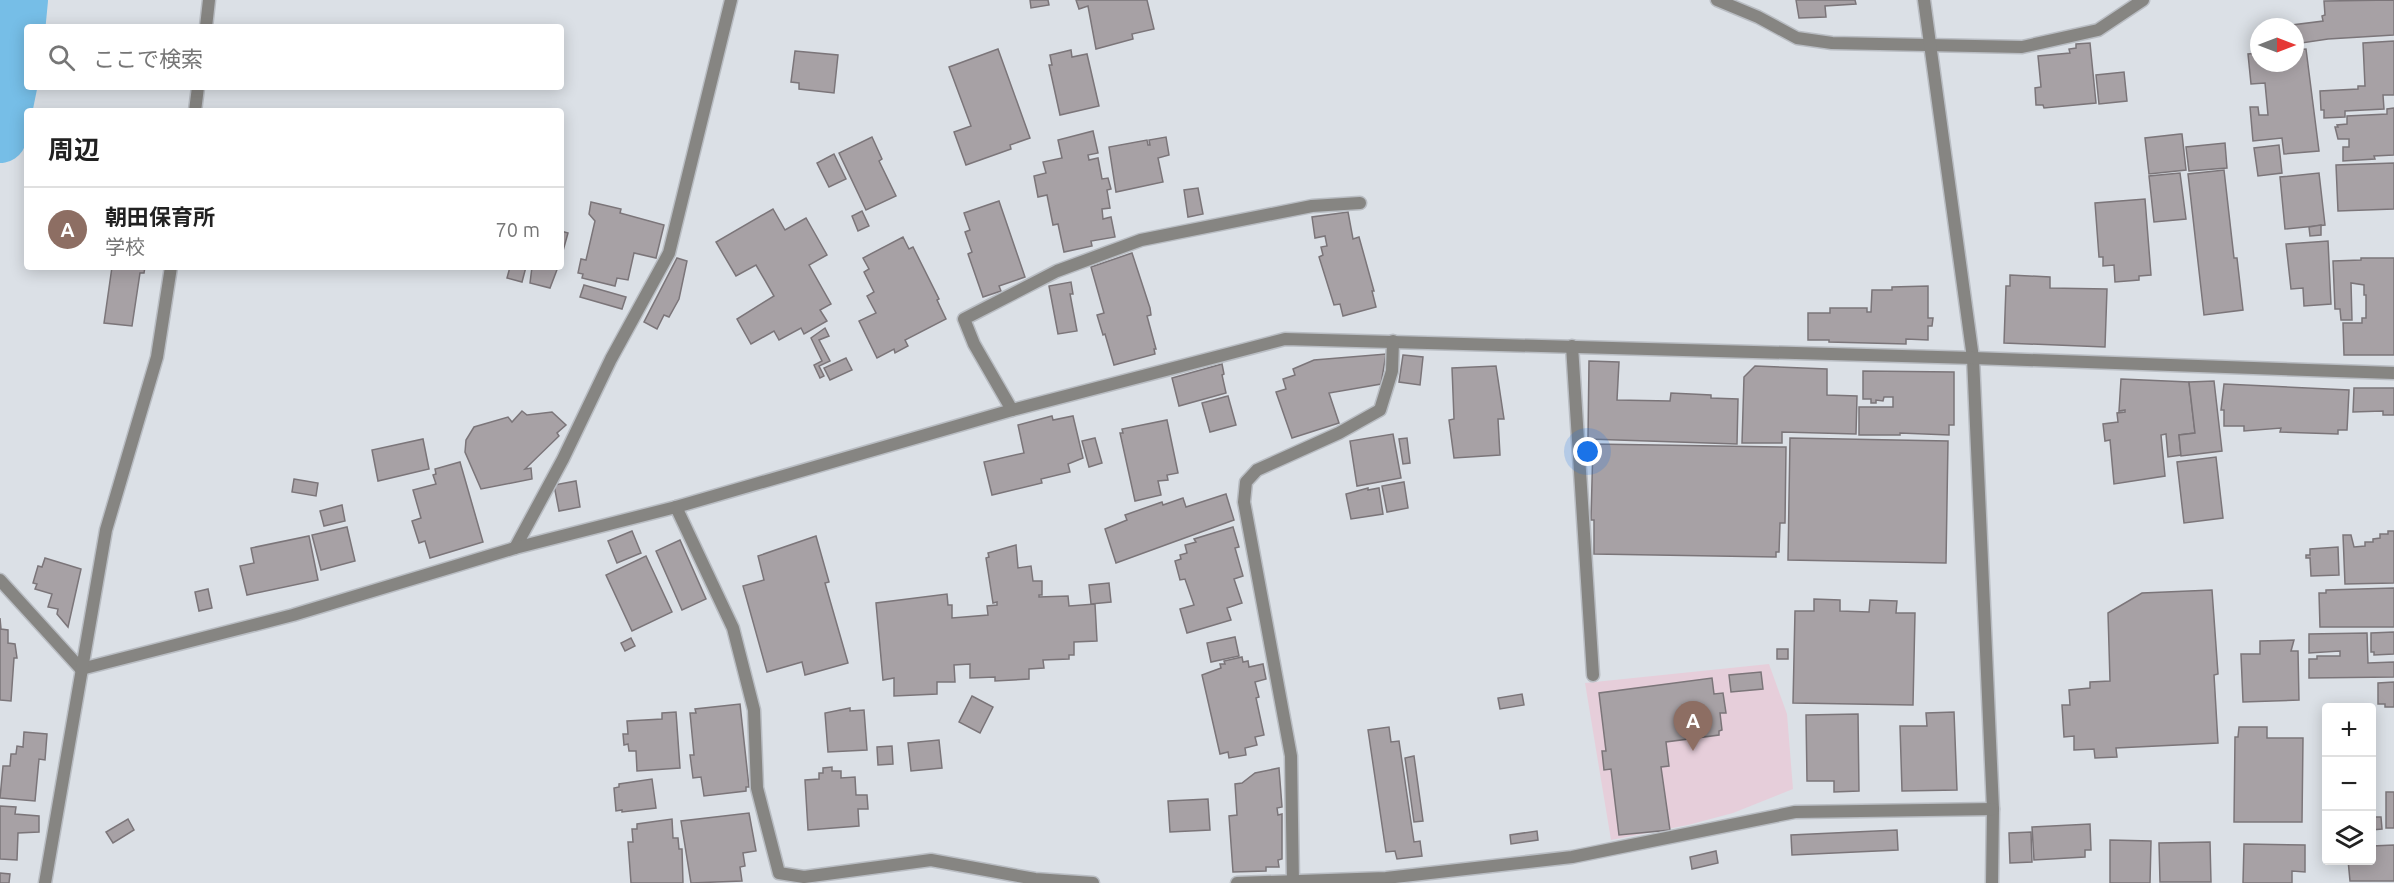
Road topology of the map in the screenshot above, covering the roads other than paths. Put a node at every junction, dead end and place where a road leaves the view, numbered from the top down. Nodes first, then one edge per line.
1 (209, 0) edge
2 (731, 0) edge
3 (1717, 0) edge
4 (1924, 0) edge
5 (2143, 0) edge
6 (206, 24) edge
7 (1931, 45) junction
8 (198, 90) edge
9 (195, 108) edge
10 (1360, 203) dead end
11 (171, 270) edge
12 (1393, 341) junction
13 (1572, 346) junction
14 (1973, 358) junction
15 (2394, 373) edge
16 (1012, 410) junction
17 (676, 507) junction
18 (515, 548) junction
19 (0, 580) edge
20 (81, 669) junction
21 (1593, 675) dead end
22 (1993, 809) junction
23 (778, 878) edge
24 (1293, 882) edge
25 (45, 883) edge
26 (1092, 883) edge
27 (1237, 883) edge
28 (1992, 883) edge

1 - 6 street
2 - 18 street
3 - 7 street
4 - 7 street
5 - 7 street
7 - 14 street
8 - 9 street
10 - 16 street
11 - 20 street
12 - 13 street
12 - 16 street
12 - 24 street
13 - 14 street
13 - 21 street
14 - 15 street
14 - 22 street
16 - 17 street
17 - 18 street
17 - 23 street
18 - 20 street
19 - 20 street
20 - 25 street
22 - 24 street
22 - 28 street
23 - 26 street
24 - 27 street

